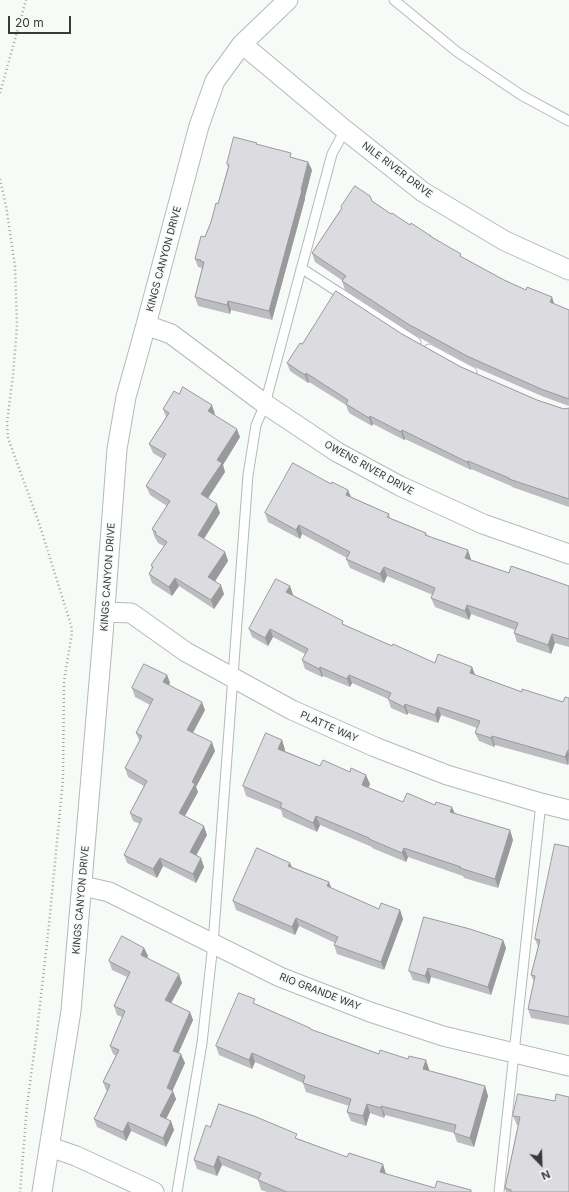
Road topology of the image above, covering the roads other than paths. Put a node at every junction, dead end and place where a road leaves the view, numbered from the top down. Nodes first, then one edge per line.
1 (288, 0) edge
2 (394, 0) edge
3 (242, 44) junction
4 (569, 121) edge
5 (345, 130) junction
6 (301, 268) junction
7 (569, 270) edge
8 (146, 325) junction
9 (481, 376) edge
10 (265, 404) junction
11 (569, 554) edge
12 (105, 612) junction
13 (233, 677) junction
14 (541, 803) junction
15 (569, 810) edge
16 (83, 886) junction
17 (213, 944) junction
18 (513, 1053) junction
19 (569, 1066) edge
20 (50, 1147) junction
21 (42, 1192) edge
22 (154, 1192) edge
23 (177, 1192) edge
24 (499, 1192) edge

1 - 3 street, KINGS CANYON DRIVE
2 - 4 lane
3 - 5 street, NILE RIVER DRIVE
3 - 8 street, KINGS CANYON DRIVE
5 - 6 lane
5 - 7 street, NILE RIVER DRIVE
6 - 9 lane
6 - 10 lane
8 - 10 street, OWENS RIVER DRIVE
8 - 12 street, KINGS CANYON DRIVE
10 - 11 street, OWENS RIVER DRIVE
10 - 13 lane
12 - 13 street, PLATTE WAY
12 - 16 street, KINGS CANYON DRIVE
13 - 14 street, PLATTE WAY
13 - 17 lane
14 - 15 street, PLATTE WAY
14 - 18 lane
16 - 17 street, RIO GRANDE WAY
16 - 20 street, KINGS CANYON DRIVE
17 - 18 street, RIO GRANDE WAY
17 - 23 lane
18 - 19 street, RIO GRANDE WAY
18 - 24 lane
20 - 21 street, KINGS CANYON DRIVE
20 - 22 street

